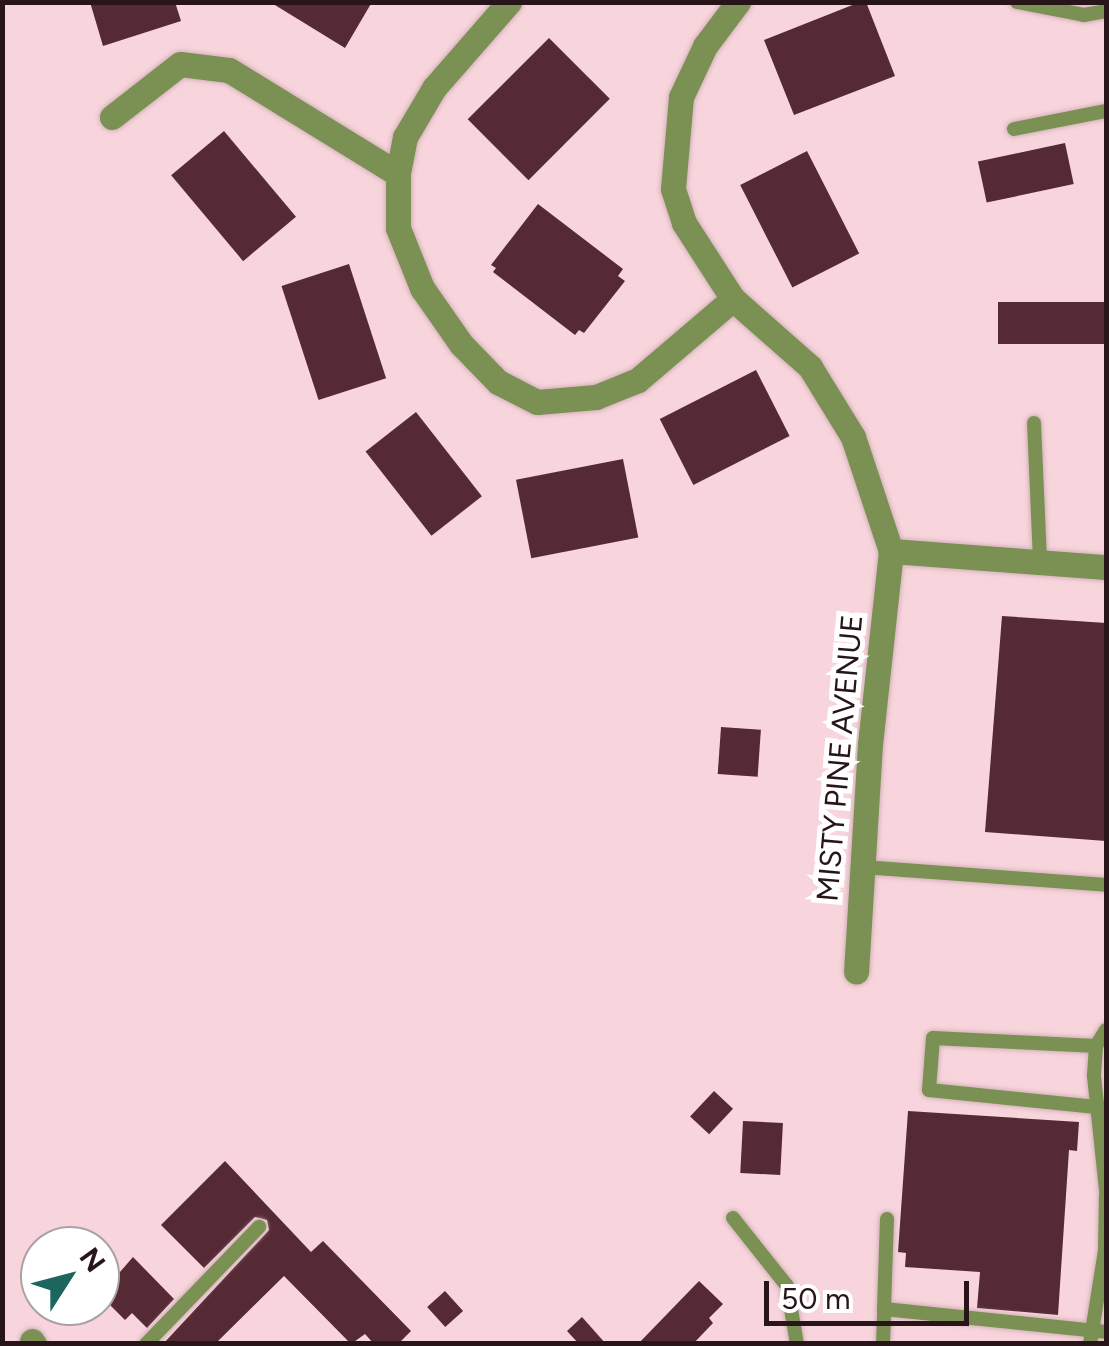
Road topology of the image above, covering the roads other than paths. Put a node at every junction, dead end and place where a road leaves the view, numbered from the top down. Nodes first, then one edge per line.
1 (509, 2) edge
2 (738, 2) edge
3 (1017, 2) edge
4 (1106, 11) edge
5 (1106, 111) edge
6 (112, 117) dead end
7 (1014, 130) dead end
8 (398, 174) junction
9 (733, 299) junction
10 (1034, 422) dead end
11 (891, 551) junction
12 (1040, 562) junction
13 (1106, 568) edge
14 (863, 867) junction
15 (1106, 886) edge
16 (856, 972) dead end
17 (1106, 1030) edge
18 (1096, 1046) junction
19 (1100, 1107) edge
20 (1106, 1192) edge
21 (733, 1218) dead end
22 (887, 1219) dead end
23 (258, 1228) dead end
24 (1106, 1250) edge
25 (884, 1309) junction
26 (1096, 1336) edge
27 (146, 1344) edge
28 (796, 1344) edge
29 (883, 1344) edge

1 - 8 street
2 - 9 street
3 - 4 lane
5 - 7 lane
6 - 8 street
8 - 9 street
9 - 11 street
10 - 12 lane
11 - 12 street
11 - 14 street, MISTY PINE AVENUE
12 - 13 street
14 - 15 lane
14 - 16 street, MISTY PINE AVENUE
17 - 18 lane
18 - 19 lane
18 - 19 lane
19 - 20 lane
20 - 24 lane
21 - 28 lane
22 - 25 lane
23 - 27 lane
24 - 26 lane
25 - 26 lane
25 - 29 lane

